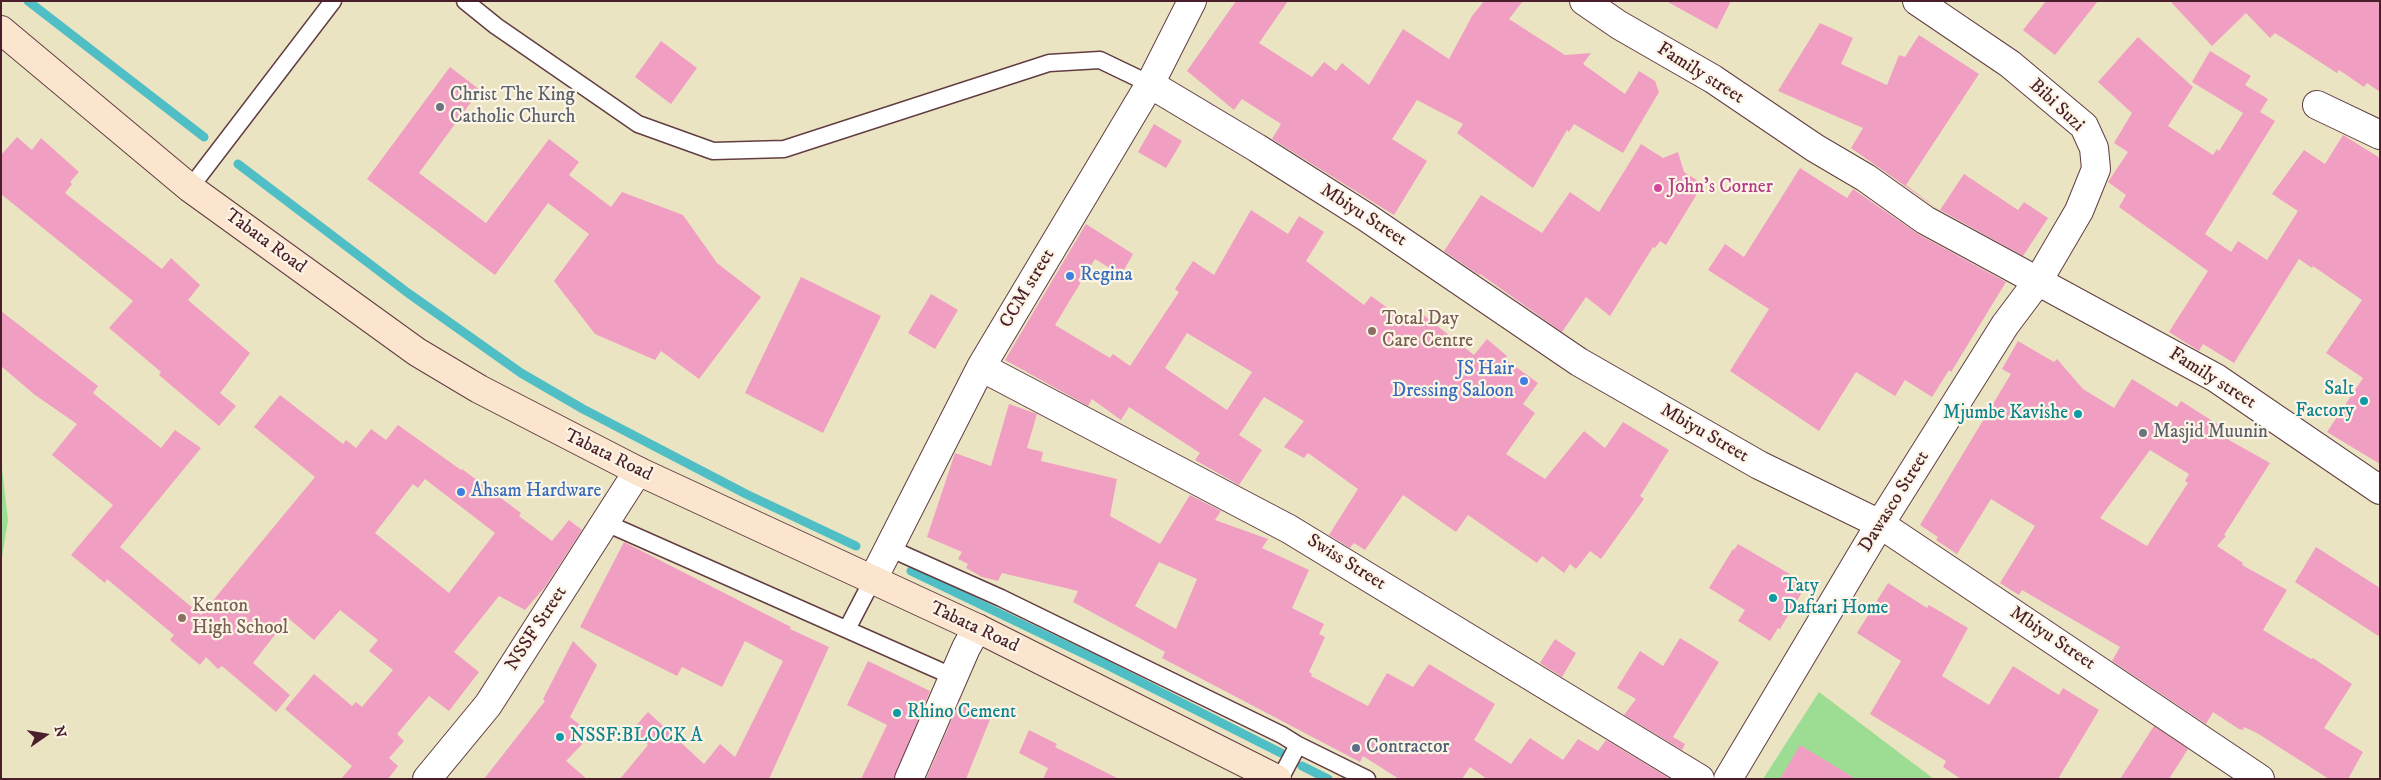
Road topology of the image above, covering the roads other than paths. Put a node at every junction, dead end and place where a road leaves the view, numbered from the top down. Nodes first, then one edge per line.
1 (333, 1) edge
2 (465, 1) edge
3 (1192, 1) edge
4 (1584, 1) edge
5 (1917, 1) edge
6 (1, 30) edge
7 (1150, 84) junction
8 (2317, 105) dead end
9 (2380, 135) edge
10 (190, 188) junction
11 (2038, 281) junction
12 (981, 368) junction
13 (638, 471) junction
14 (2380, 490) edge
15 (606, 523) junction
16 (1880, 524) junction
17 (889, 548) junction
18 (872, 581) junction
19 (977, 628) junction
20 (847, 629) junction
21 (954, 676) junction
22 (1298, 745) junction
23 (427, 779) edge
24 (909, 779) edge
25 (1279, 779) edge
26 (1367, 779) edge
27 (1700, 779) edge
28 (1728, 779) edge
29 (2260, 779) edge

1 - 10 lane
2 - 7 lane
3 - 7 street, CCM street
4 - 11 street, Family street
5 - 11 street, Bibi Suzi
6 - 10 main road, Tabata Road
7 - 12 street, CCM street
7 - 16 street, Mbiyu Street
8 - 9 street
10 - 13 main road, Tabata Road
11 - 14 street, Family street
11 - 16 street, Dawasco Street
12 - 17 street, CCM street
12 - 27 street, Swiss Street
13 - 15 street, NSSF Street
13 - 18 main road, Tabata Road
15 - 20 lane
15 - 23 street, NSSF Street
16 - 28 street, Dawasco Street
16 - 29 street, Mbiyu Street
17 - 18 street, CCM street
17 - 22 lane
18 - 19 main road, Tabata Road
18 - 20 lane
19 - 21 street
19 - 25 main road, Tabata Road
20 - 21 lane
21 - 24 street
22 - 25 lane
22 - 26 lane

